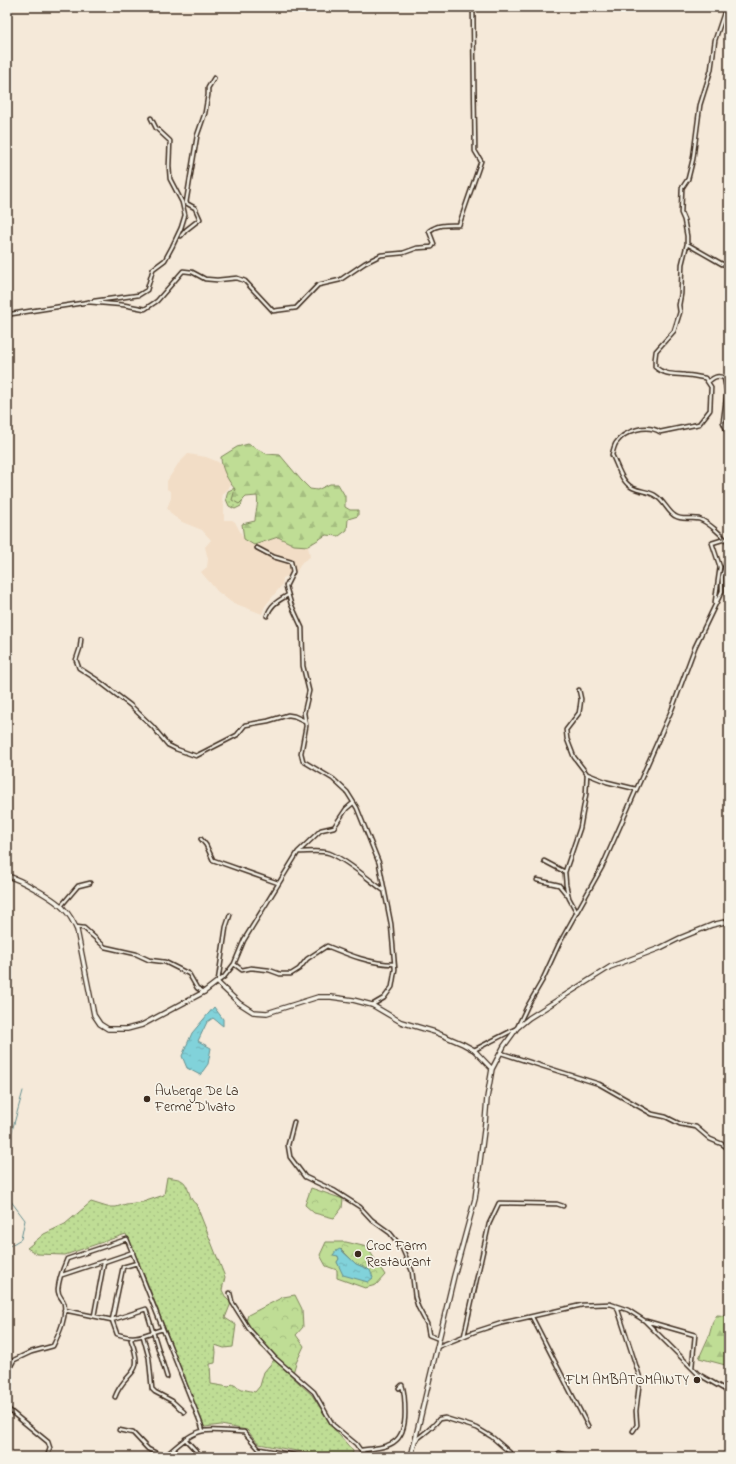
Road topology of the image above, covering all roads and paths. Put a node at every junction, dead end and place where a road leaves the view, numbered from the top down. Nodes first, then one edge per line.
1 (474, 7) edge
2 (726, 7) edge
3 (214, 78) dead end
4 (151, 118) dead end
5 (182, 202) junction
6 (186, 203) junction
7 (180, 236) dead end
8 (687, 244) junction
9 (729, 265) edge
10 (88, 302) junction
11 (7, 316) edge
12 (708, 382) junction
13 (729, 436) edge
14 (726, 538) junction
15 (729, 546) edge
16 (257, 548) dead end
17 (288, 595) junction
18 (713, 608) junction
19 (267, 616) dead end
20 (80, 639) dead end
21 (579, 690) dead end
22 (305, 721) junction
23 (587, 774) junction
24 (636, 789) junction
25 (354, 803) junction
26 (201, 839) dead end
27 (298, 852) junction
28 (544, 861) dead end
29 (565, 872) junction
30 (7, 876) edge
31 (537, 880) dead end
32 (90, 883) dead end
33 (278, 883) junction
34 (384, 891) junction
35 (569, 898) junction
36 (61, 906) junction
37 (576, 912) junction
38 (230, 915) dead end
39 (729, 921) edge
40 (76, 927) junction
41 (234, 964) junction
42 (394, 964) junction
43 (218, 982) junction
44 (204, 992) junction
45 (372, 1005) junction
46 (517, 1028) junction
47 (474, 1050) junction
48 (501, 1053) junction
49 (492, 1069) junction
50 (294, 1122) dead end
51 (729, 1149) edge
52 (563, 1206) dead end
53 (133, 1252) junction
54 (105, 1261) junction
55 (138, 1263) junction
56 (62, 1275) junction
57 (230, 1294) dead end
58 (617, 1306) junction
59 (64, 1310) junction
60 (94, 1316) junction
61 (532, 1317) junction
62 (112, 1320) junction
63 (645, 1321) junction
64 (163, 1329) junction
65 (152, 1332) junction
66 (143, 1336) junction
67 (464, 1336) junction
68 (132, 1338) junction
69 (439, 1339) junction
70 (437, 1347) junction
71 (692, 1367) junction
72 (7, 1373) edge
73 (167, 1377) dead end
74 (399, 1388) dead end
75 (729, 1392) edge
76 (115, 1397) dead end
77 (7, 1406) edge
78 (184, 1412) dead end
79 (588, 1426) dead end
80 (119, 1430) dead end
81 (203, 1431) junction
82 (633, 1431) dead end
83 (185, 1439) junction
84 (415, 1441) junction
85 (361, 1451) junction
86 (47, 1457) edge
87 (164, 1457) edge
88 (195, 1457) edge
89 (305, 1457) edge
90 (370, 1457) edge
91 (410, 1457) edge
92 (515, 1457) edge
93 (557, 1457) edge
94 (573, 1457) edge

1 - 10 street
2 - 8 street
3 - 6 street
4 - 5 street
5 - 6 street
5 - 10 street
6 - 7 street
8 - 9 street
8 - 12 street
10 - 11 street
12 - 13 street
12 - 14 street
14 - 15 street
14 - 18 street
15 - 18 street
16 - 17 street
17 - 19 street
17 - 22 street
18 - 24 street
20 - 22 street
21 - 23 street
22 - 25 street
23 - 24 street
23 - 29 street
24 - 37 street
25 - 27 street
25 - 34 street
26 - 33 street
27 - 33 street
27 - 34 street
28 - 29 street
29 - 35 street
30 - 36 street
31 - 35 street
32 - 36 street
33 - 41 street
34 - 42 street
35 - 37 street
36 - 40 street
37 - 46 street
38 - 43 street
39 - 46 street
40 - 44 street
40 - 44 street
41 - 42 street
41 - 43 street
42 - 45 street
43 - 44 street
43 - 45 street
45 - 47 street
46 - 47 street
46 - 48 street
47 - 49 street
48 - 49 street
48 - 51 street
49 - 69 street
50 - 69 street
52 - 67 street
53 - 54 street
53 - 55 street
53 - 56 street
54 - 56 street
54 - 60 street
55 - 62 street
55 - 64 street
56 - 59 street
57 - 85 street
58 - 61 street
58 - 63 street
58 - 82 street
59 - 60 street
59 - 72 street
60 - 62 street
61 - 67 street
61 - 79 street
62 - 65 street
62 - 68 street
63 - 71 street
63 - 71 street
64 - 65 street
64 - 81 street
65 - 66 street
65 - 73 street
66 - 68 street
66 - 78 street
67 - 70 street
68 - 76 street
69 - 70 street
70 - 84 street
71 - 75 street
74 - 85 street
77 - 86 street
80 - 87 street
81 - 83 street
81 - 89 street
83 - 87 street
83 - 88 street
84 - 91 street
84 - 92 street
85 - 90 street
93 - 94 street

